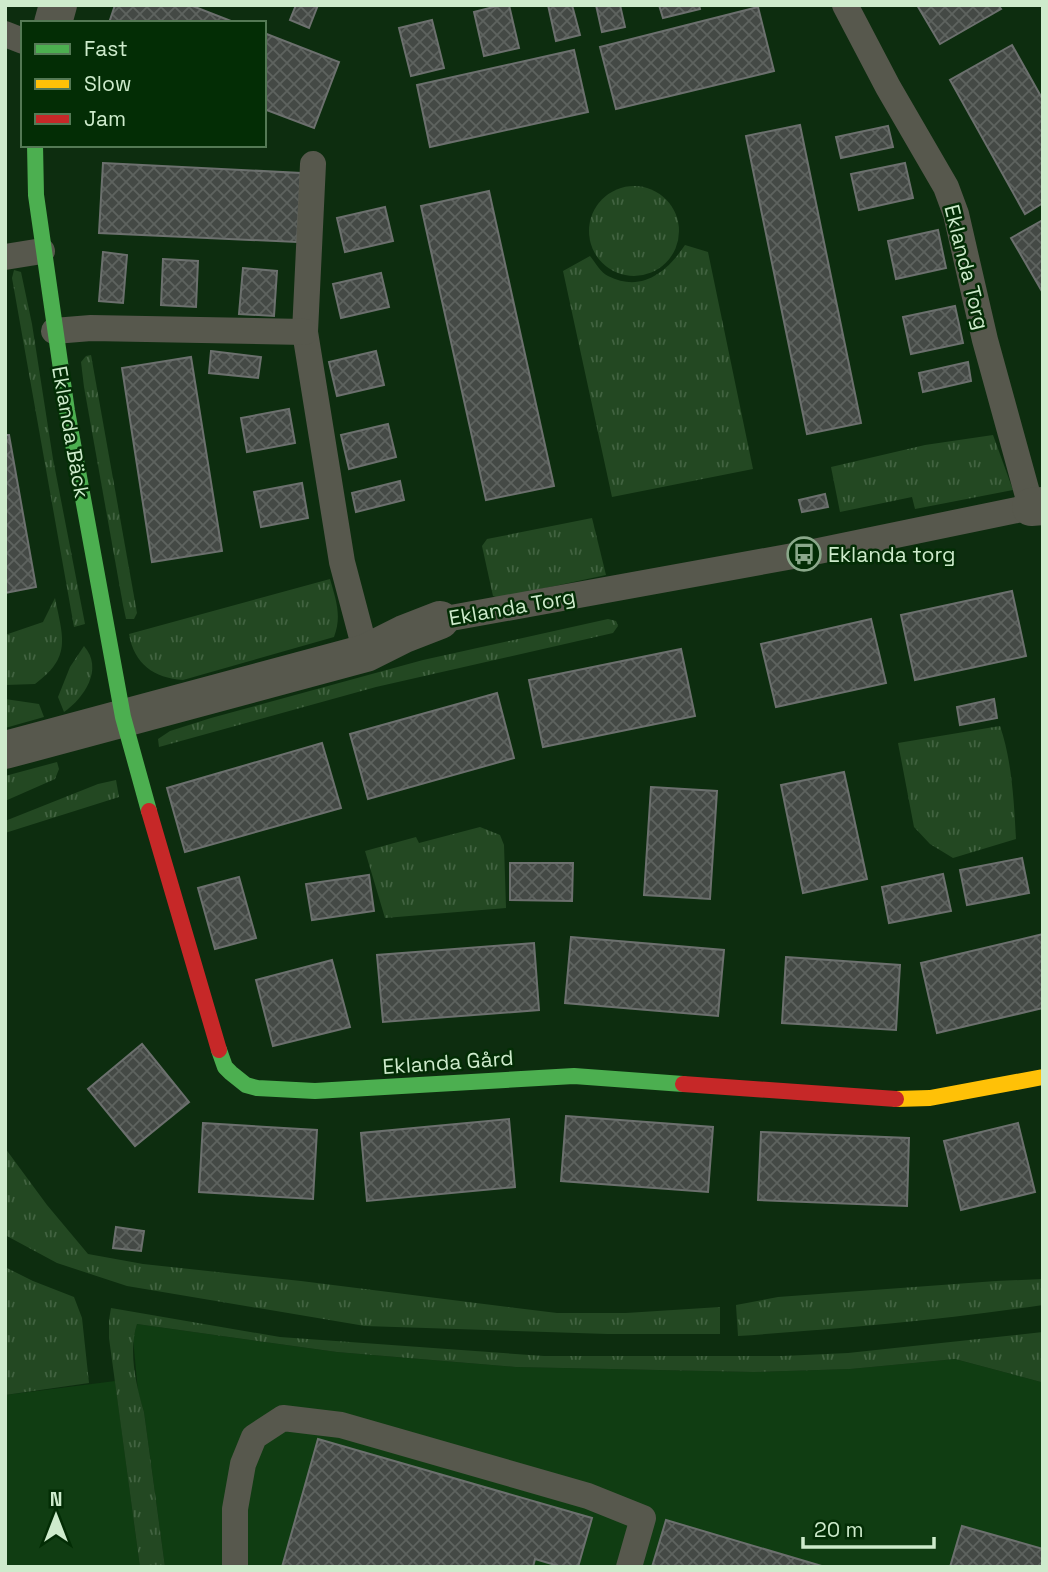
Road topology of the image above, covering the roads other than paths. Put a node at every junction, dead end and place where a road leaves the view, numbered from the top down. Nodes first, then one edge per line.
1 (845, 5) edge
2 (35, 147) edge
3 (313, 164) dead end
4 (42, 251) junction
5 (5, 257) edge
6 (54, 331) junction
7 (304, 332) junction
8 (1037, 506) edge
9 (440, 620) joint
10 (366, 653) junction
11 (124, 717) junction
12 (5, 750) edge
13 (1043, 1077) edge
14 (235, 1567) edge
15 (629, 1567) edge

1 - 8 lane, Eklanda Torg
2 - 4 street, Eklanda Bäck
3 - 7 lane
4 - 5 lane
4 - 6 street, Eklanda Bäck
6 - 7 lane
6 - 11 street, Eklanda Bäck
7 - 10 lane
8 - 9 lane, Eklanda Torg
9 - 10 street, Eklanda Torg
10 - 11 street, Eklanda Torg
11 - 12 street, Eklanda Torg
11 - 13 street, Eklanda Gård
14 - 15 lane

